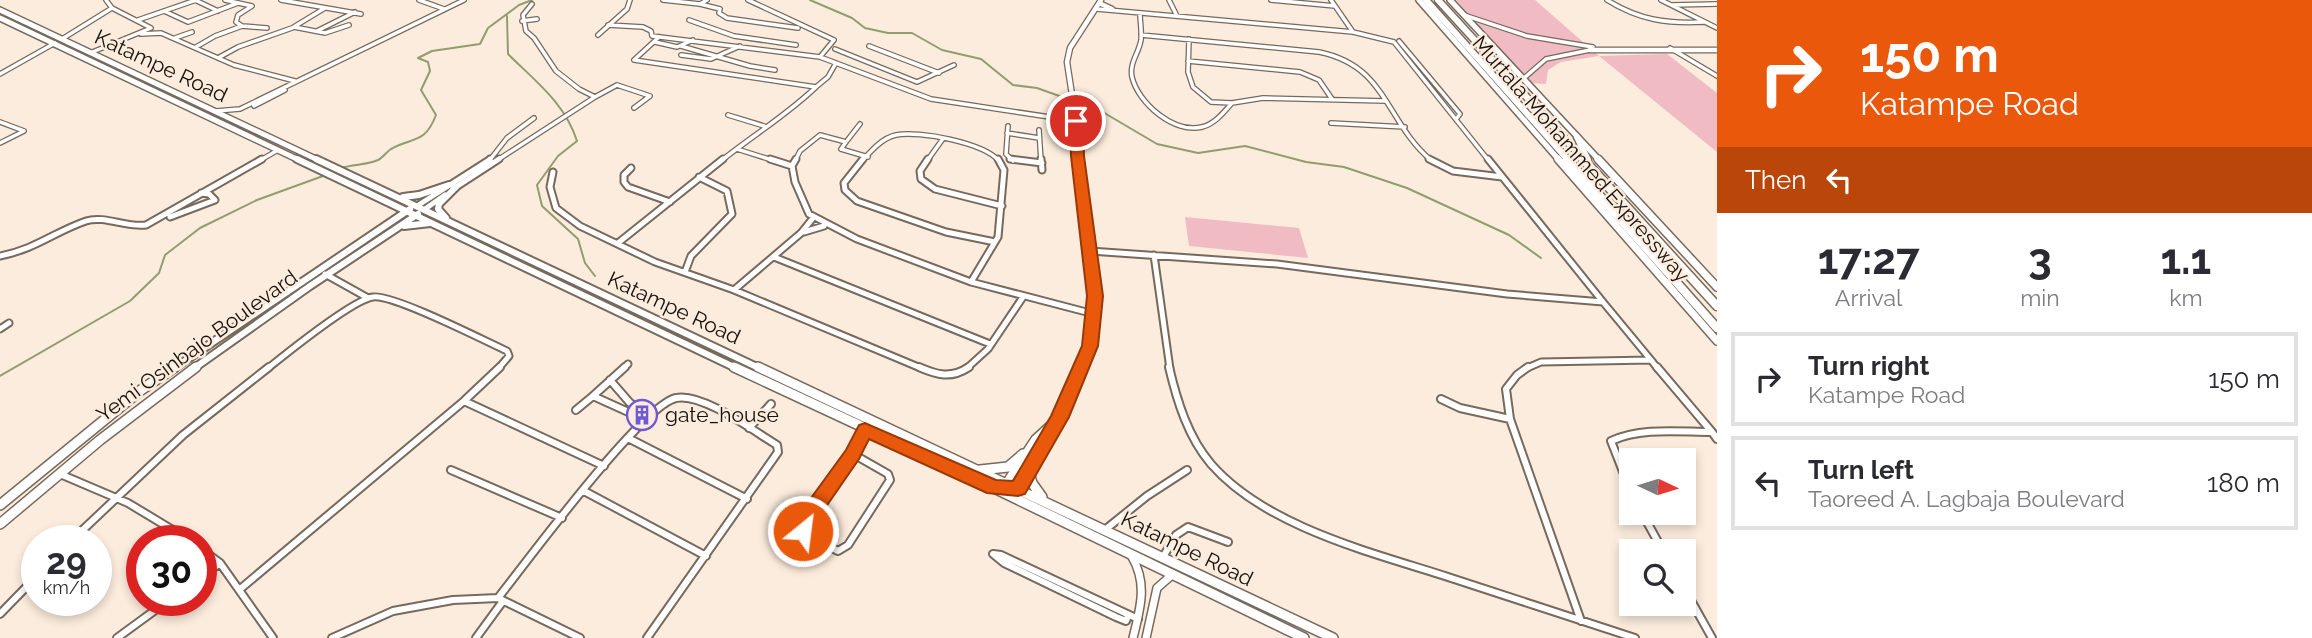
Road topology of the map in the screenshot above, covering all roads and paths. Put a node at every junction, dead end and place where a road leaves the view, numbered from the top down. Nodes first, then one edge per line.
1 (106, 0) edge
2 (196, 0) edge
3 (225, 0) edge
4 (281, 0) edge
5 (419, 0) edge
6 (464, 0) edge
7 (630, 0) edge
8 (663, 0) edge
9 (707, 0) edge
10 (748, 0) edge
11 (1169, 0) edge
12 (1272, 0) edge
13 (1331, 0) edge
14 (1419, 0) edge
15 (1426, 0) edge
16 (1438, 0) edge
17 (1450, 0) edge
18 (1607, 0) edge
19 (1661, 0) edge
20 (238, 3) junction
21 (532, 4) dead end
22 (700, 4) junction
23 (1717, 4) edge
24 (1668, 5) junction
25 (1098, 6) edge
26 (1335, 6) junction
27 (112, 8) junction
28 (325, 8) junction
29 (444, 9) junction
30 (1111, 10) junction
31 (164, 11) junction
32 (219, 11) junction
33 (355, 12) junction
34 (1140, 13) junction
35 (361, 14) dead end
36 (1174, 15) junction
37 (1464, 15) junction
38 (0, 16) edge
39 (537, 19) dead end
40 (138, 20) junction
41 (689, 20) dead end
42 (522, 21) junction
43 (1704, 22) junction
44 (349, 25) dead end
45 (608, 25) junction
46 (242, 26) junction
47 (294, 27) junction
48 (267, 28) dead end
49 (1717, 28) edge
50 (803, 29) junction
51 (1352, 30) junction
52 (192, 32) dead end
53 (315, 32) junction
54 (723, 32) junction
55 (141, 34) junction
56 (598, 35) dead end
57 (1141, 35) junction
58 (659, 37) junction
59 (175, 38) junction
60 (1189, 39) junction
61 (693, 40) junction
62 (58, 41) junction
63 (655, 42) junction
64 (713, 42) junction
65 (681, 46) junction
66 (740, 46) junction
67 (796, 46) dead end
68 (869, 46) dead end
69 (196, 47) junction
70 (1717, 48) edge
71 (835, 49) dead end
72 (1592, 49) junction
73 (1673, 50) junction
74 (702, 51) junction
75 (90, 53) junction
76 (681, 55) dead end
77 (694, 57) junction
78 (722, 57) junction
79 (820, 57) junction
80 (218, 58) junction
81 (1188, 61) junction
82 (836, 63) junction
83 (954, 65) dead end
84 (775, 71) dead end
85 (718, 72) junction
86 (939, 73) junction
87 (0, 74) edge
88 (894, 74) junction
89 (1717, 76) edge
90 (1523, 79) junction
91 (295, 81) junction
92 (881, 81) junction
93 (816, 87) junction
94 (595, 97) junction
95 (1332, 99) junction
96 (1387, 101) junction
97 (1232, 103) junction
98 (634, 108) dead end
99 (213, 111) junction
100 (728, 115) dead end
101 (534, 118) dead end
102 (237, 121) junction
103 (1076, 121) junction
104 (0, 122) edge
105 (1331, 123) dead end
106 (860, 124) dead end
107 (764, 126) junction
108 (1008, 126) dead end
109 (1405, 127) junction
110 (1039, 130) dead end
111 (1007, 133) junction
112 (1577, 136) junction
113 (1039, 138) junction
114 (942, 140) junction
115 (846, 142) junction
116 (0, 143) edge
117 (737, 149) junction
118 (278, 150) junction
119 (867, 157) junction
120 (1007, 157) junction
121 (999, 161) junction
122 (489, 162) junction
123 (1042, 163) junction
124 (792, 166) junction
125 (631, 168) dead end
126 (1042, 170) dead end
127 (1594, 171) junction
128 (553, 172) dead end
129 (699, 177) junction
130 (1503, 177) junction
131 (453, 186) junction
132 (201, 193) junction
133 (394, 200) junction
134 (670, 202) junction
135 (1002, 206) junction
136 (421, 208) junction
137 (407, 211) junction
138 (416, 215) junction
139 (170, 217) dead end
140 (813, 218) junction
141 (390, 220) junction
142 (1622, 220) junction
143 (449, 221) junction
144 (1642, 223) junction
145 (435, 224) junction
146 (826, 225) junction
147 (801, 233) junction
148 (384, 235) junction
149 (1637, 237) junction
150 (1656, 239) junction
151 (995, 242) junction
152 (618, 243) junction
153 (1089, 251) junction
154 (1154, 255) junction
155 (0, 256) edge
156 (774, 257) junction
157 (685, 272) junction
158 (325, 274) junction
159 (971, 282) junction
160 (1717, 287) edge
161 (734, 290) junction
162 (1023, 297) junction
163 (368, 298) junction
164 (1603, 302) junction
165 (1717, 306) edge
166 (1094, 314) junction
167 (9, 323) dead end
168 (233, 326) junction
169 (1717, 328) edge
170 (0, 329) edge
171 (245, 330) junction
172 (1717, 341) edge
173 (990, 344) junction
174 (1651, 360) junction
175 (628, 364) dead end
176 (610, 380) junction
177 (593, 396) junction
178 (1441, 399) dead end
179 (464, 401) junction
180 (630, 403) junction
181 (771, 404) dead end
182 (576, 410) dead end
183 (622, 410) junction
184 (651, 415) junction
185 (1060, 417) junction
186 (1510, 419) junction
187 (646, 420) junction
188 (749, 428) junction
189 (865, 429) junction
190 (1712, 432) junction
191 (628, 438) junction
192 (1717, 439) edge
193 (853, 454) junction
194 (1023, 454) junction
195 (1619, 461) edge
196 (604, 466) junction
197 (451, 470) dead end
198 (978, 470) junction
199 (1187, 470) dead end
200 (1029, 472) junction
201 (58, 473) junction
202 (1011, 487) junction
203 (994, 488) junction
204 (584, 491) junction
205 (115, 496) junction
206 (747, 499) junction
207 (1016, 499) junction
208 (1048, 502) junction
209 (0, 505) edge
210 (562, 518) junction
211 (0, 524) edge
212 (87, 525) edge
213 (170, 525) edge
214 (1106, 529) junction
215 (1228, 542) dead end
216 (1131, 555) junction
217 (706, 556) junction
218 (1163, 556) junction
219 (217, 561) edge
220 (220, 563) junction
221 (217, 565) edge
222 (1173, 574) junction
223 (1039, 576) junction
224 (239, 590) junction
225 (21, 592) edge
226 (500, 599) junction
227 (1696, 609) edge
228 (0, 614) edge
229 (147, 616) edge
230 (1128, 616) joint
231 (1138, 619) junction
232 (1581, 621) junction
233 (117, 638) edge
234 (273, 638) edge
235 (332, 638) edge
236 (476, 638) edge
237 (580, 638) edge
238 (647, 638) edge
239 (1133, 638) edge
240 (1146, 638) edge
241 (1304, 638) edge
242 (1333, 638) edge
243 (1635, 638) edge
244 (1712, 638) edge

1 - 27 street
2 - 31 street
2 - 32 street
3 - 20 street
4 - 28 street
5 - 29 street
6 - 29 street
7 - 45 street
8 - 22 street
9 - 22 street
10 - 50 street
11 - 36 street
12 - 26 street
13 - 26 street
14 - 172 highway, Murtala Mohammed Expressway
15 - 142 highway, Murtala Mohammed Expressway
16 - 127 highway, Murtala Mohammed Expressway
17 - 37 highway, Murtala Mohammed Expressway
18 - 43 street
19 - 24 street
20 - 32 street
20 - 46 street
21 - 42 street
22 - 50 street
23 - 24 street
24 - 43 street
25 - 30 street
25 - 30 street
25 - 103 street
26 - 51 street
27 - 40 street
27 - 62 street
28 - 33 street
28 - 47 street
29 - 91 street
30 - 34 street
30 - 36 street
31 - 32 street
31 - 40 street
33 - 35 street
33 - 53 street
34 - 36 street
34 - 57 street
36 - 51 street
37 - 72 street
37 - 90 highway, Murtala Mohammed Expressway
38 - 62 main road, Katampe Road
39 - 42 street
40 - 55 street
41 - 54 street
42 - 94 street
43 - 49 street
44 - 53 street
45 - 56 street
45 - 58 street
46 - 48 street
46 - 69 street
47 - 53 street
47 - 80 street
50 - 79 street
51 - 130 street
52 - 59 street
54 - 64 street
54 - 67 street
55 - 59 street
55 - 75 street
57 - 60 street
57 - 97 street
58 - 61 street
58 - 63 street
59 - 69 street
60 - 81 street
60 - 96 street
61 - 64 street
61 - 65 street
62 - 75 main road, Katampe Road
62 - 87 street
62 - 118 main road, Katampe Road
63 - 65 street
63 - 85 street
64 - 66 street
65 - 74 street
66 - 78 street
66 - 79 street
68 - 86 street
69 - 80 street
70 - 73 street
71 - 88 street
72 - 73 street
72 - 90 street
73 - 89 street
74 - 77 street
74 - 78 street
75 - 99 main road, Katampe Road
76 - 77 street
77 - 78 street
78 - 84 street
78 - 85 street
79 - 82 street
80 - 91 street
81 - 95 street
81 - 97 street
82 - 92 street
82 - 93 street
83 - 86 street
85 - 93 street
86 - 88 street
88 - 92 street
90 - 112 highway, Murtala Mohammed Expressway
91 - 99 street
91 - 102 street
92 - 103 street
93 - 107 street
94 - 98 street
94 - 122 street
95 - 96 street
95 - 97 street
96 - 109 street
99 - 102 main road, Katampe Road
100 - 107 street
101 - 122 street
102 - 133 main road, Katampe Road
103 - 153 street
104 - 116 street
105 - 109 street
106 - 115 street
107 - 117 street
108 - 111 street
109 - 130 street
110 - 113 street
111 - 113 street
111 - 120 street
112 - 127 highway
112 - 160 highway, Murtala Mohammed Expressway
113 - 123 street
114 - 119 street
114 - 121 street
114 - 135 street
115 - 119 street
115 - 124 street
117 - 124 street
117 - 129 street
118 - 132 street
118 - 133 main road, Katampe Road
119 - 151 street
120 - 121 street
120 - 123 street
121 - 135 street
122 - 131 street
123 - 126 street
124 - 140 street
125 - 134 street
127 - 144 highway, Murtala Mohammed Expressway
128 - 152 street
129 - 134 street
129 - 157 street
130 - 164 street
131 - 133 main road
131 - 136 street
131 - 136 street
131 - 143 main road
132 - 139 street
132 - 155 street
133 - 136 main road, Katampe Road
133 - 137 main road, Katampe Road
133 - 141 main road
134 - 152 street
135 - 151 street
136 - 137 main road, Yemi Osinbajo Boulevard
136 - 138 main road, Yemi Osinbajo Boulevard
136 - 143 main road, Katampe Road
137 - 138 main road, Katampe Road
137 - 141 main road, Yemi Osinbajo Boulevard
138 - 145 main road, Katampe Road
138 - 148 main road, Yemi Osinbajo Boulevard
140 - 146 street
140 - 147 street
141 - 168 main road, Yemi Osinbajo Boulevard
142 - 144 highway
142 - 149 highway, Murtala Mohammed Expressway
143 - 198 main road, Katampe Road
144 - 150 highway, Murtala Mohammed Expressway
145 - 148 main road
145 - 189 main road, Katampe Road
146 - 147 street
146 - 159 street
147 - 156 street
148 - 158 main road, Yemi Osinbajo Boulevard
149 - 150 highway
149 - 169 highway, Murtala Mohammed Expressway
150 - 165 highway, Murtala Mohammed Expressway
151 - 159 street
152 - 157 street
153 - 154 street
153 - 166 street
154 - 164 street
154 - 232 street
156 - 161 street
156 - 173 street
157 - 161 street
158 - 163 street
158 - 171 main road, Yemi Osinbajo Boulevard
159 - 162 street
161 - 173 street
162 - 166 street
162 - 173 street
163 - 179 street
163 - 205 street
164 - 174 street
166 - 185 street
167 - 170 street
168 - 171 main road
168 - 209 main road, Yemi Osinbajo Boulevard
171 - 201 main road, Yemi Osinbajo Boulevard
174 - 186 street
174 - 190 street
175 - 176 street
176 - 177 street
176 - 180 street
177 - 182 street
177 - 183 street
178 - 186 street
179 - 196 street
179 - 224 street
180 - 183 street
180 - 184 street
181 - 188 street
183 - 187 street
184 - 187 street
184 - 188 street
185 - 194 street
185 - 200 street
186 - 232 street
187 - 191 street
188 - 206 street
189 - 193 street
189 - 203 main road, Katampe Road
190 - 192 street
190 - 195 street
191 - 196 street
191 - 206 street
193 - 193 street
194 - 198 main road
194 - 202 street
196 - 204 street
197 - 210 street
198 - 202 main road, Katampe Road
199 - 214 street
200 - 202 street
200 - 208 main road
201 - 205 street
201 - 211 main road, Yemi Osinbajo Boulevard
202 - 203 street
202 - 207 street
202 - 208 main road, Katampe Road
203 - 207 main road, Katampe Road
204 - 210 street
204 - 217 street
205 - 212 street
205 - 213 street
206 - 217 street
207 - 216 main road, Katampe Road
208 - 214 main road, Katampe Road
210 - 226 street
214 - 218 main road, Katampe Road
215 - 218 street
216 - 222 main road, Katampe Road
216 - 231 street
217 - 238 street
218 - 242 main road, Katampe Road
219 - 220 street
220 - 221 street
220 - 224 street
222 - 240 street
222 - 241 main road, Katampe Road
223 - 223 street
223 - 230 street
224 - 234 street
225 - 228 street
226 - 235 street
226 - 236 street
226 - 237 street
227 - 244 street
229 - 233 street
230 - 231 street
231 - 239 street
232 - 243 street

